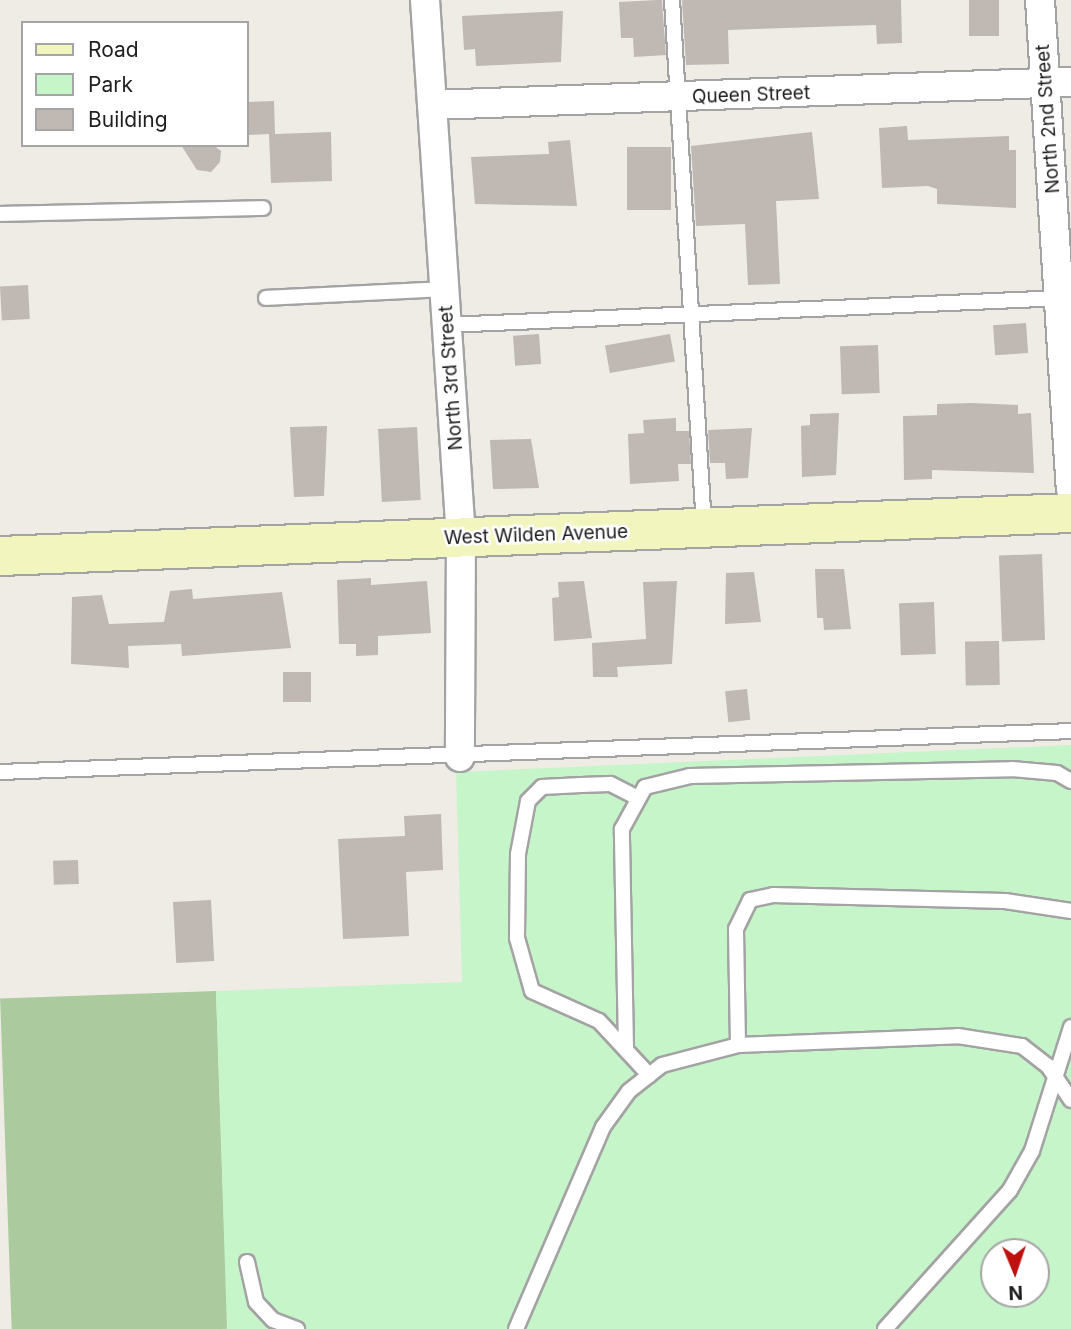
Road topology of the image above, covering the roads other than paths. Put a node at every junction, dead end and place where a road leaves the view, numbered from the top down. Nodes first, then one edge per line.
1 (425, 0) edge
2 (672, 0) edge
3 (1040, 0) edge
4 (1058, 83) edge
5 (678, 97) junction
6 (432, 105) junction
7 (263, 208) dead end
8 (0, 214) edge
9 (444, 289) junction
10 (265, 298) dead end
11 (1065, 298) edge
12 (690, 313) junction
13 (447, 325) junction
14 (1071, 489) edge
15 (1071, 513) edge
16 (705, 528) junction
17 (461, 538) junction
18 (0, 555) edge
19 (1071, 731) edge
20 (460, 757) junction
21 (0, 772) edge
22 (1071, 781) edge
23 (636, 797) junction
24 (1071, 911) edge
25 (1071, 1027) edge
26 (738, 1045) junction
27 (626, 1047) junction
28 (649, 1075) junction
29 (1057, 1082) junction
30 (1071, 1100) edge
31 (247, 1262) dead end
32 (297, 1329) edge
33 (516, 1329) edge
34 (885, 1329) edge

1 - 6 street, North 3rd Street
2 - 5 lane
3 - 4 street, North 2nd Street
4 - 5 street, Queen Street
4 - 11 street, North 2nd Street
5 - 6 street, Queen Street
5 - 12 lane
6 - 9 street, North 3rd Street
7 - 8 lane
9 - 10 lane
9 - 13 street, North 3rd Street
11 - 12 lane
11 - 14 street, North 2nd Street
12 - 13 lane
12 - 16 lane
13 - 17 street, North 3rd Street
15 - 16 street, West Wilden Avenue
16 - 17 street, West Wilden Avenue
17 - 18 street, West Wilden Avenue
17 - 20 street, North 3rd Street
19 - 20 lane
20 - 21 lane
22 - 23 lane
23 - 27 lane
23 - 27 lane
24 - 26 lane
25 - 29 lane
26 - 28 lane
26 - 29 lane
27 - 28 lane
28 - 33 lane
29 - 30 lane
29 - 34 lane
31 - 32 lane

